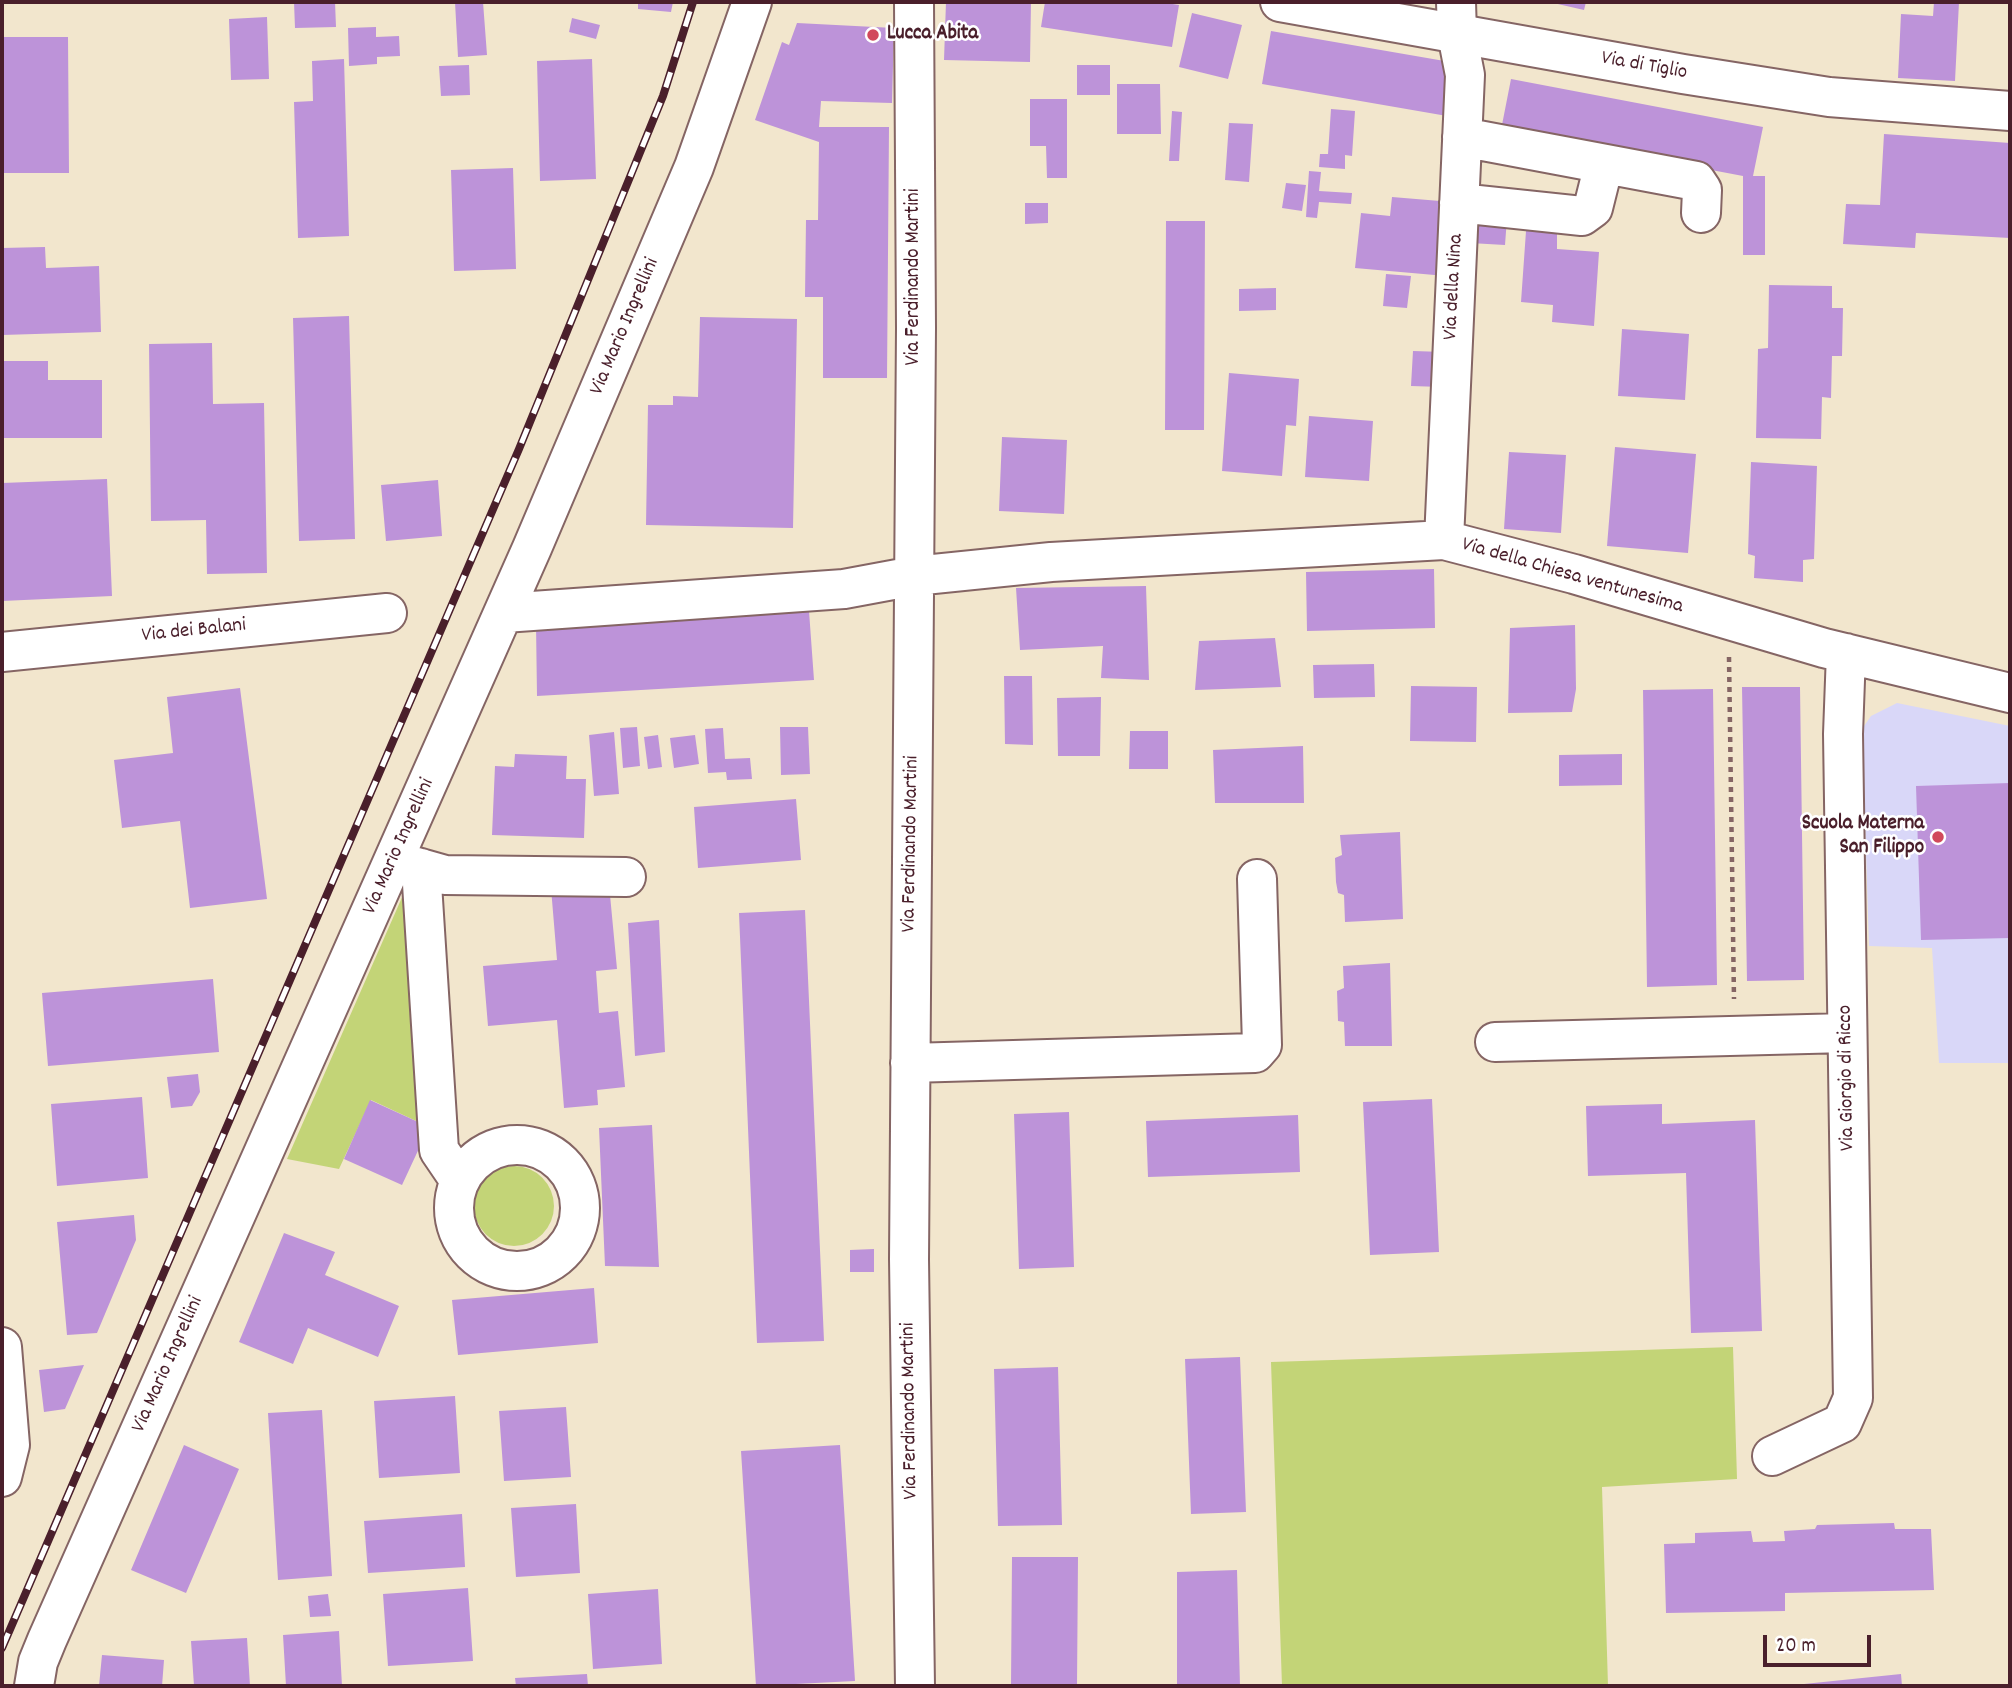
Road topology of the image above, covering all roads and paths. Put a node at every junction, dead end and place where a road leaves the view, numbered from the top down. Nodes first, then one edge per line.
1 (752, 2) edge
2 (914, 2) edge
3 (1280, 2) edge
4 (1457, 18) edge
5 (2010, 111) edge
6 (1462, 137) junction
7 (1604, 164) junction
8 (1459, 203) junction
9 (1700, 213) dead end
10 (1444, 540) junction
11 (914, 576) junction
12 (387, 612) dead end
13 (503, 613) junction
14 (1728, 621) junction
15 (2, 652) edge
16 (1846, 653) junction
17 (2010, 693) edge
18 (408, 864) junction
19 (625, 877) dead end
20 (1257, 879) dead end
21 (1847, 1033) junction
22 (1735, 1035) junction
23 (1495, 1042) dead end
24 (910, 1063) junction
25 (466, 1170) dead end
26 (2, 1347) edge
27 (1772, 1456) dead end
28 (2, 1476) edge
29 (34, 1686) edge
30 (915, 1686) edge

1 - 13 street, Via Mario Ingrellini
2 - 11 street, Via Ferdinando Martini
3 - 4 street, Via di Tiglio
4 - 5 street, Via di Tiglio
4 - 6 street, Via della Nina
6 - 7 street
6 - 8 street, Via della Nina
7 - 8 street
7 - 9 street
8 - 10 street, Via della Nina
10 - 11 street, Via della Chiesa ventunesima
10 - 14 street, Via della Chiesa ventunesima
11 - 13 street, Via della Chiesa ventunesima
11 - 24 street, Via Ferdinando Martini
12 - 15 street, Via dei Balani
13 - 18 street, Via Mario Ingrellini
14 - 16 street, Via della Chiesa ventunesima
14 - 22 path
16 - 17 street, Via della Chiesa ventunesima
16 - 21 street, Via Giorgio di Ricco
18 - 19 street
18 - 25 street
18 - 29 street, Via Mario Ingrellini
20 - 24 street
21 - 22 street
21 - 27 street, Via Giorgio di Ricco
22 - 23 street
24 - 30 street, Via Ferdinando Martini
26 - 28 street

